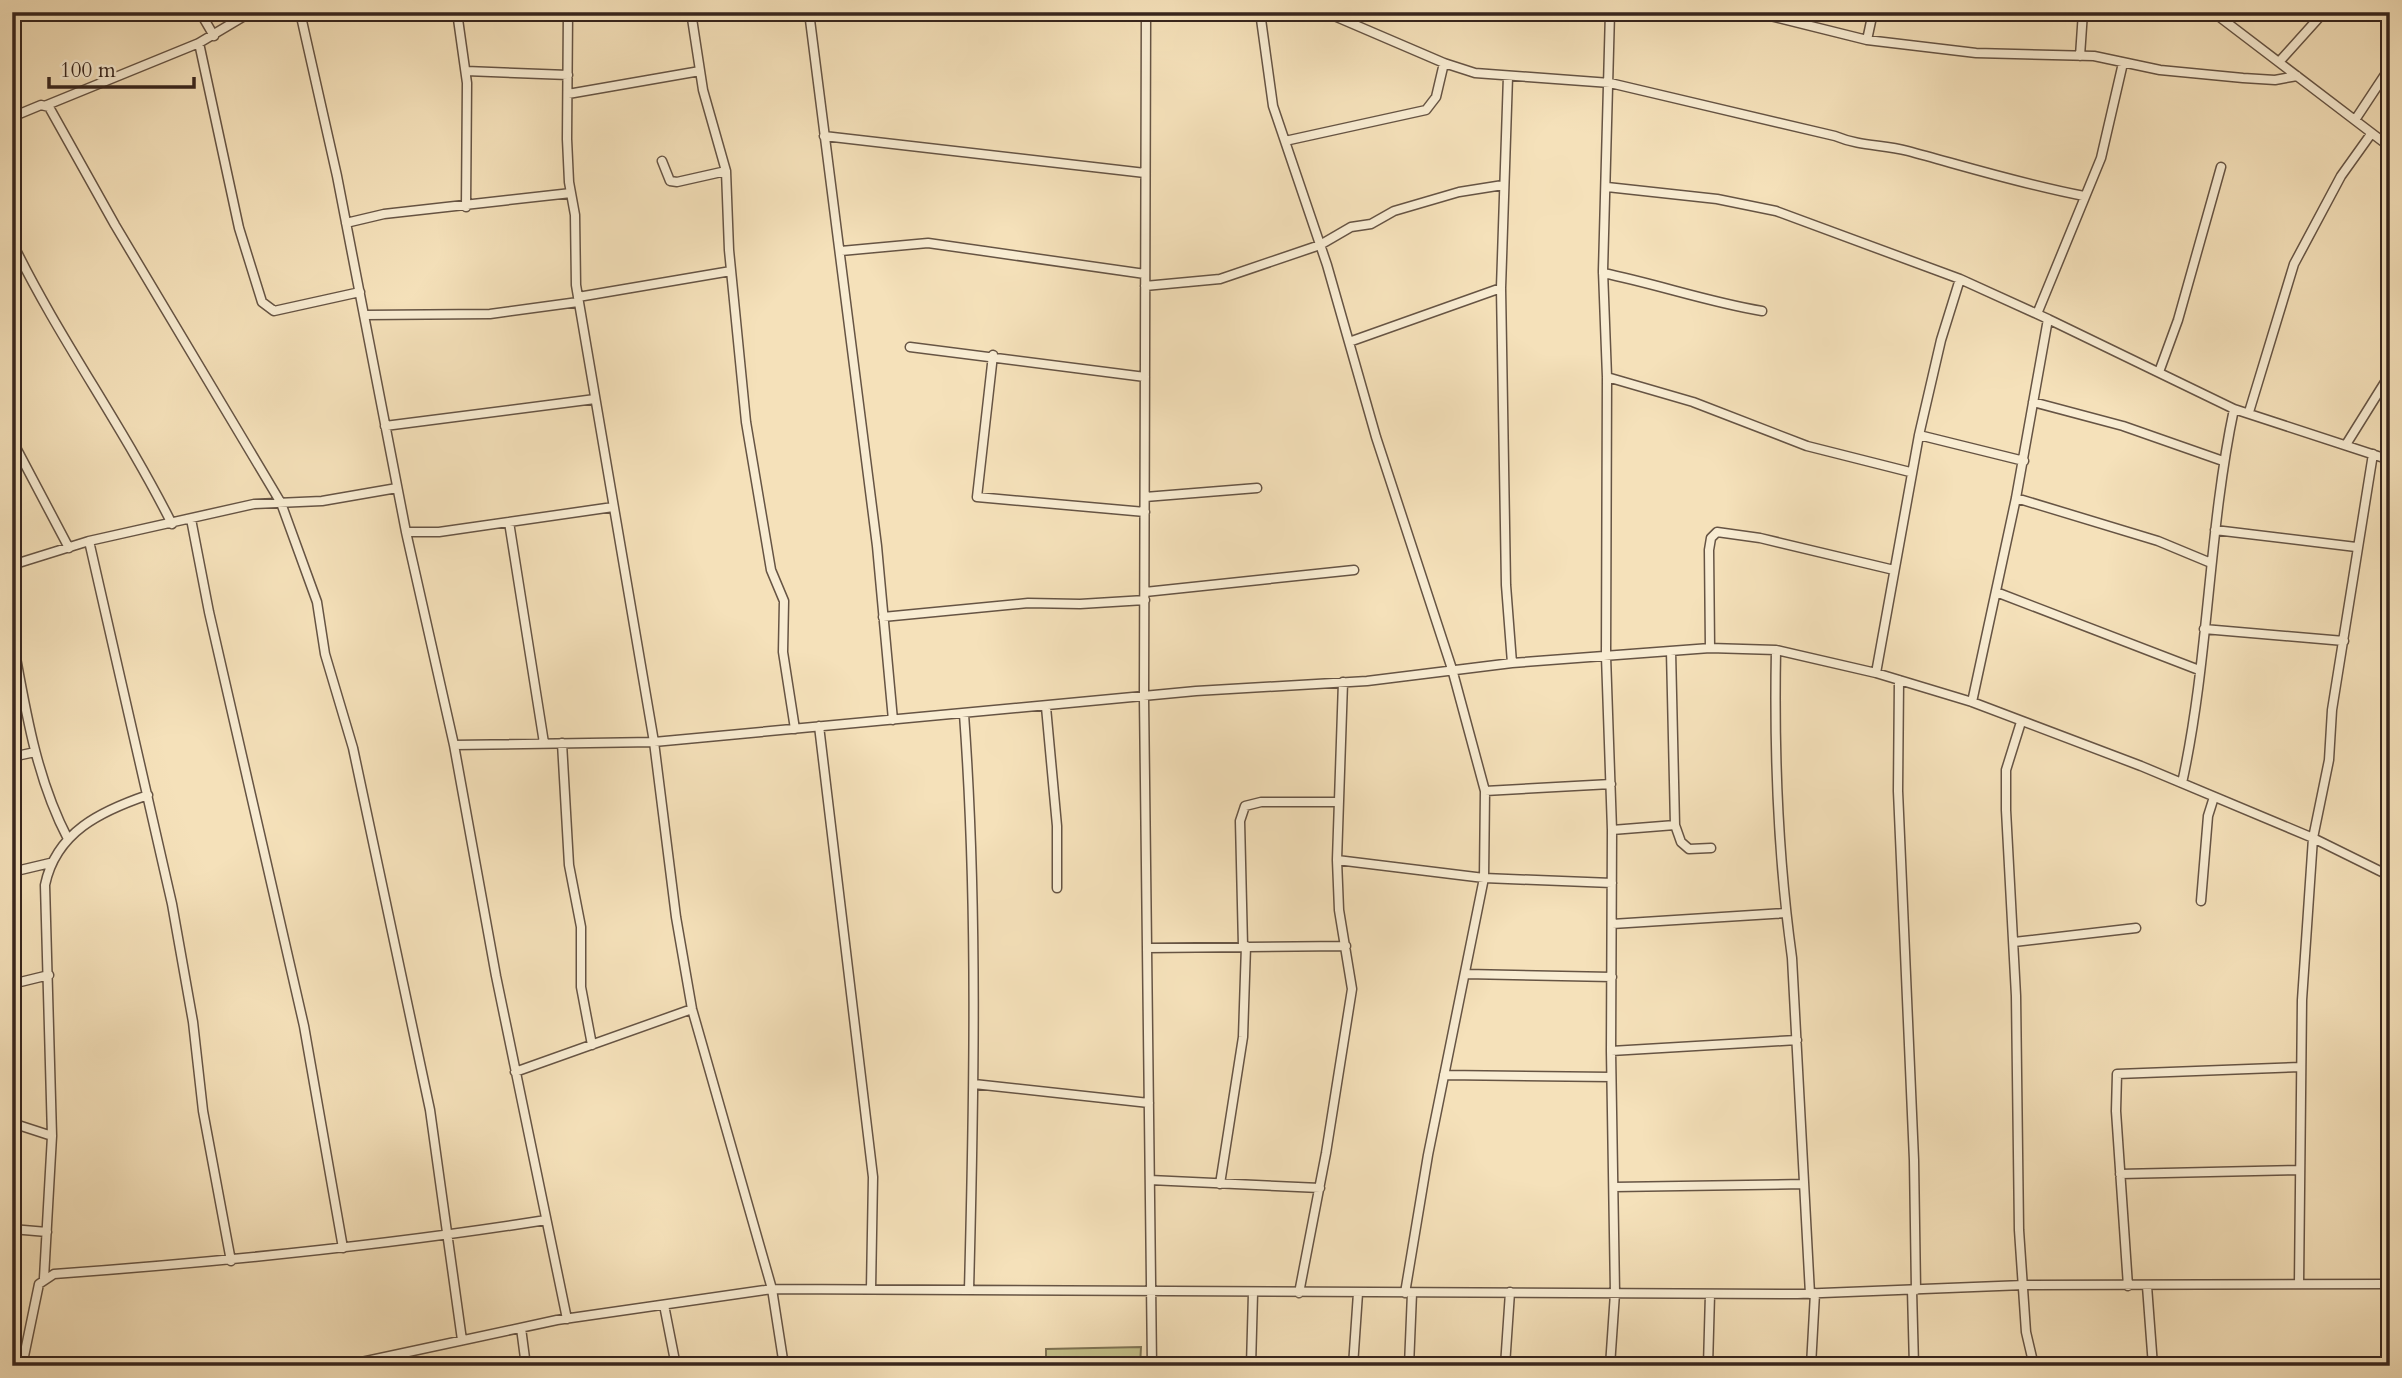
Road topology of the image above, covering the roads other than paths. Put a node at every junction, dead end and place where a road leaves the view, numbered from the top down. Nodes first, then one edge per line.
1 (200, 12) edge
2 (251, 12) edge
3 (300, 12) edge
4 (457, 12) edge
5 (568, 12) edge
6 (691, 12) edge
7 (809, 12) edge
8 (1146, 12) edge
9 (1260, 12) edge
10 (1325, 12) edge
11 (1610, 12) edge
12 (1873, 12) edge
13 (2083, 12) edge
14 (2213, 12) edge
15 (2324, 12) edge
16 (1759, 13) edge
17 (214, 36) junction
18 (1867, 40) junction
19 (199, 43) junction
20 (2080, 56) junction
21 (2279, 62) junction
22 (1444, 63) junction
23 (2123, 64) junction
24 (2390, 67) edge
25 (466, 71) junction
26 (701, 71) junction
27 (568, 75) junction
28 (1508, 76) junction
29 (2297, 76) junction
30 (1610, 83) junction
31 (568, 94) junction
32 (47, 105) junction
33 (12, 117) edge
34 (2355, 120) junction
35 (2371, 134) junction
36 (824, 136) junction
37 (1285, 141) junction
38 (2390, 147) edge
39 (662, 161) dead end
40 (2221, 167) dead end
41 (726, 171) junction
42 (1145, 173) junction
43 (1503, 185) junction
44 (1607, 187) junction
45 (571, 193) junction
46 (2084, 196) junction
47 (466, 207) junction
48 (346, 223) junction
49 (12, 242) edge
50 (1320, 245) junction
51 (841, 251) junction
52 (731, 271) junction
53 (1603, 273) junction
54 (1145, 274) junction
55 (1960, 279) junction
56 (1145, 286) junction
57 (1501, 288) junction
58 (360, 292) junction
59 (578, 300) junction
60 (1762, 311) dead end
61 (2037, 314) junction
62 (365, 315) junction
63 (2048, 318) junction
64 (1349, 342) junction
65 (910, 347) dead end
66 (993, 355) junction
67 (2159, 372) junction
68 (2390, 374) edge
69 (1145, 377) junction
70 (1607, 377) junction
71 (595, 399) junction
72 (2034, 402) junction
73 (2234, 409) junction
74 (2249, 412) junction
75 (385, 426) junction
76 (1919, 435) junction
77 (12, 440) edge
78 (2347, 443) junction
79 (2373, 453) junction
80 (2390, 460) edge
81 (2024, 461) junction
82 (2223, 461) junction
83 (1910, 472) junction
84 (397, 488) junction
85 (1257, 488) dead end
86 (1145, 497) junction
87 (2016, 498) junction
88 (281, 503) junction
89 (613, 507) junction
90 (1145, 512) junction
91 (191, 519) junction
92 (509, 522) junction
93 (172, 524) junction
94 (2215, 530) junction
95 (406, 532) junction
96 (89, 541) junction
97 (2356, 547) junction
98 (69, 548) junction
99 (2211, 563) junction
100 (12, 565) edge
101 (1354, 570) dead end
102 (1894, 570) junction
103 (1996, 592) junction
104 (1145, 596) junction
105 (883, 617) junction
106 (2204, 629) junction
107 (12, 636) edge
108 (2344, 641) junction
109 (13, 648) edge
110 (1710, 648) junction
111 (1776, 650) junction
112 (1671, 651) junction
113 (1606, 656) junction
114 (1512, 663) junction
115 (1452, 670) junction
116 (2199, 670) junction
117 (1875, 673) junction
118 (1899, 680) junction
119 (1343, 682) junction
120 (1144, 698) junction
121 (1972, 702) junction
122 (1046, 707) junction
123 (964, 714) junction
124 (893, 720) junction
125 (2021, 722) junction
126 (819, 726) junction
127 (795, 729) junction
128 (654, 742) junction
129 (544, 743) junction
130 (562, 743) junction
131 (454, 745) junction
132 (35, 752) junction
133 (12, 757) edge
134 (2182, 783) junction
135 (1611, 784) junction
136 (1485, 791) junction
137 (148, 795) junction
138 (2214, 797) junction
139 (1339, 802) junction
140 (1675, 825) junction
141 (1612, 830) junction
142 (2313, 838) junction
143 (68, 839) junction
144 (1711, 848) dead end
145 (1337, 860) junction
146 (50, 863) junction
147 (12, 872) edge
148 (2390, 876) edge
149 (1484, 878) junction
150 (1612, 883) junction
151 (1057, 888) dead end
152 (2201, 901) dead end
153 (1786, 913) junction
154 (1612, 924) junction
155 (2136, 928) dead end
156 (2014, 942) junction
157 (1245, 946) junction
158 (1346, 946) junction
159 (1147, 948) junction
160 (1466, 974) junction
161 (49, 975) junction
162 (1612, 977) junction
163 (12, 984) edge
164 (692, 1009) junction
165 (1797, 1040) junction
166 (592, 1045) junction
167 (1611, 1051) junction
168 (2301, 1067) junction
169 (515, 1072) junction
170 (1444, 1075) junction
171 (1611, 1077) junction
172 (974, 1084) junction
173 (1149, 1103) junction
174 (12, 1123) edge
175 (52, 1136) junction
176 (2300, 1170) junction
177 (2120, 1174) junction
178 (1150, 1180) junction
179 (1220, 1184) junction
180 (1804, 1184) junction
181 (1614, 1187) junction
182 (1320, 1188) junction
183 (546, 1220) junction
184 (12, 1230) edge
185 (47, 1232) junction
186 (447, 1236) junction
187 (343, 1248) junction
188 (230, 1261) junction
189 (44, 1278) junction
190 (2299, 1284) junction
191 (2390, 1284) edge
192 (2024, 1285) junction
193 (2128, 1286) junction
194 (2147, 1286) junction
195 (772, 1289) junction
196 (871, 1289) junction
197 (969, 1290) junction
198 (1914, 1290) junction
199 (1152, 1292) junction
200 (1510, 1292) junction
201 (1253, 1293) junction
202 (1299, 1293) junction
203 (1357, 1293) junction
204 (1408, 1293) junction
205 (1615, 1293) junction
206 (1710, 1294) junction
207 (1813, 1294) junction
208 (664, 1305) junction
209 (567, 1319) junction
210 (521, 1328) junction
211 (462, 1340) junction
212 (22, 1366) edge
213 (343, 1366) edge
214 (526, 1366) edge
215 (676, 1366) edge
216 (784, 1366) edge
217 (1152, 1366) edge
218 (1251, 1366) edge
219 (1353, 1366) edge
220 (1409, 1366) edge
221 (1506, 1366) edge
222 (1610, 1366) edge
223 (1708, 1366) edge
224 (1811, 1366) edge
225 (1914, 1366) edge
226 (2034, 1366) edge
227 (2153, 1366) edge

1 - 17 street
2 - 17 street
3 - 48 street
4 - 25 street
5 - 27 street
6 - 26 street
7 - 36 street
8 - 42 street
9 - 37 street
10 - 22 street
11 - 30 street
12 - 18 street
13 - 20 street
14 - 21 street
15 - 21 street
16 - 18 street
17 - 19 street
18 - 20 street
19 - 32 street
19 - 58 street
20 - 23 street
21 - 29 street
22 - 28 street
22 - 37 street
23 - 29 street
23 - 46 street
24 - 34 street
25 - 27 street
25 - 47 street
26 - 31 street
26 - 41 street
27 - 31 street
28 - 30 street
28 - 43 street
29 - 34 street
30 - 44 street
30 - 46 street
31 - 45 street
32 - 33 street
32 - 88 street
34 - 35 street
35 - 38 street
35 - 74 street
36 - 42 street
36 - 51 street
37 - 50 street
39 - 41 street
40 - 67 street
41 - 52 street
42 - 54 street
43 - 50 street
43 - 57 street
44 - 53 street
44 - 55 street
45 - 47 street
45 - 59 street
46 - 61 street
47 - 48 street
48 - 58 street
49 - 93 street
50 - 56 street
50 - 64 street
51 - 54 street
51 - 105 street
52 - 59 street
52 - 127 street
53 - 60 street
53 - 70 street
54 - 56 street
55 - 61 street
55 - 76 street
56 - 69 street
57 - 64 street
57 - 114 street
58 - 62 street
59 - 62 street
59 - 71 street
61 - 63 street
62 - 75 street
63 - 67 street
63 - 72 street
64 - 115 street
65 - 66 street
66 - 69 street
66 - 90 street
67 - 73 street
68 - 78 street
69 - 86 street
70 - 83 street
70 - 113 street
71 - 75 street
71 - 89 street
72 - 81 street
72 - 82 street
73 - 74 street
73 - 82 street
74 - 78 street
75 - 84 street
76 - 81 street
76 - 83 street
77 - 98 street
78 - 79 street
79 - 80 street
79 - 97 street
81 - 87 street
82 - 94 street
83 - 102 street
84 - 88 street
84 - 95 street
85 - 86 street
86 - 90 street
87 - 99 street
87 - 103 street
88 - 91 street
88 - 186 street
89 - 92 street
89 - 128 street
90 - 104 street
91 - 93 street
91 - 187 street
92 - 95 street
92 - 129 street
93 - 96 street
94 - 97 street
94 - 99 street
95 - 131 street
96 - 98 street
96 - 137 street
97 - 108 street
98 - 100 street
99 - 106 street
101 - 104 street
102 - 110 street
102 - 117 street
103 - 116 street
103 - 121 street
104 - 105 street
104 - 120 street
105 - 124 street
106 - 108 street
106 - 116 street
107 - 109 street
108 - 142 street
109 - 132 street
110 - 111 street
110 - 112 street
111 - 117 street
111 - 153 street
112 - 113 street
112 - 140 street
113 - 114 street
113 - 135 street
114 - 115 street
115 - 119 street
115 - 136 street
116 - 134 street
117 - 118 street
118 - 121 street
118 - 198 street
119 - 120 street
119 - 139 street
120 - 122 street
120 - 159 street
121 - 125 street
122 - 123 street
122 - 151 street
123 - 124 street
123 - 172 street
124 - 126 street
125 - 134 street
125 - 156 street
126 - 127 street
126 - 196 street
127 - 128 street
128 - 130 street
128 - 164 street
129 - 130 street
129 - 131 street
130 - 166 street
131 - 169 street
132 - 133 street
132 - 143 street
134 - 138 street
135 - 136 street
135 - 141 street
136 - 149 street
137 - 143 street
137 - 188 street
138 - 142 street
138 - 152 street
139 - 145 street
139 - 157 street
140 - 141 street
140 - 144 street
141 - 150 street
142 - 148 street
142 - 168 street
143 - 146 street
145 - 149 street
145 - 158 street
146 - 147 street
146 - 161 street
149 - 150 street
149 - 160 street
150 - 154 street
153 - 154 street
153 - 165 street
154 - 162 street
155 - 156 street
156 - 192 street
157 - 158 street
157 - 159 street
157 - 179 street
158 - 182 street
159 - 173 street
160 - 162 street
160 - 170 street
161 - 163 street
161 - 175 street
162 - 167 street
164 - 166 street
164 - 195 street
165 - 167 street
165 - 180 street
166 - 169 street
167 - 171 street
168 - 176 street
168 - 177 street
169 - 183 street
170 - 171 street
170 - 204 street
171 - 181 street
172 - 173 street
172 - 197 street
173 - 178 street
174 - 175 street
175 - 185 street
176 - 177 street
176 - 190 street
177 - 193 street
178 - 179 street
178 - 199 street
179 - 182 street
180 - 181 street
180 - 207 street
181 - 205 street
182 - 202 street
183 - 186 street
183 - 209 street
184 - 185 street
185 - 189 street
186 - 187 street
186 - 211 street
187 - 188 street
188 - 189 street
189 - 212 street
190 - 191 street
190 - 194 street
192 - 193 street
192 - 198 street
192 - 226 street
193 - 194 street
194 - 227 street
195 - 196 street
195 - 208 street
195 - 216 street
196 - 197 street
197 - 199 street
198 - 207 street
198 - 225 street
199 - 201 street
199 - 217 street
200 - 204 street
200 - 205 street
200 - 221 street
201 - 202 street
201 - 218 street
202 - 203 street
203 - 204 street
203 - 219 street
204 - 220 street
205 - 206 street
205 - 222 street
206 - 207 street
206 - 223 street
207 - 224 street
208 - 209 street
208 - 215 street
209 - 210 street
210 - 211 street
210 - 214 street
211 - 213 street

